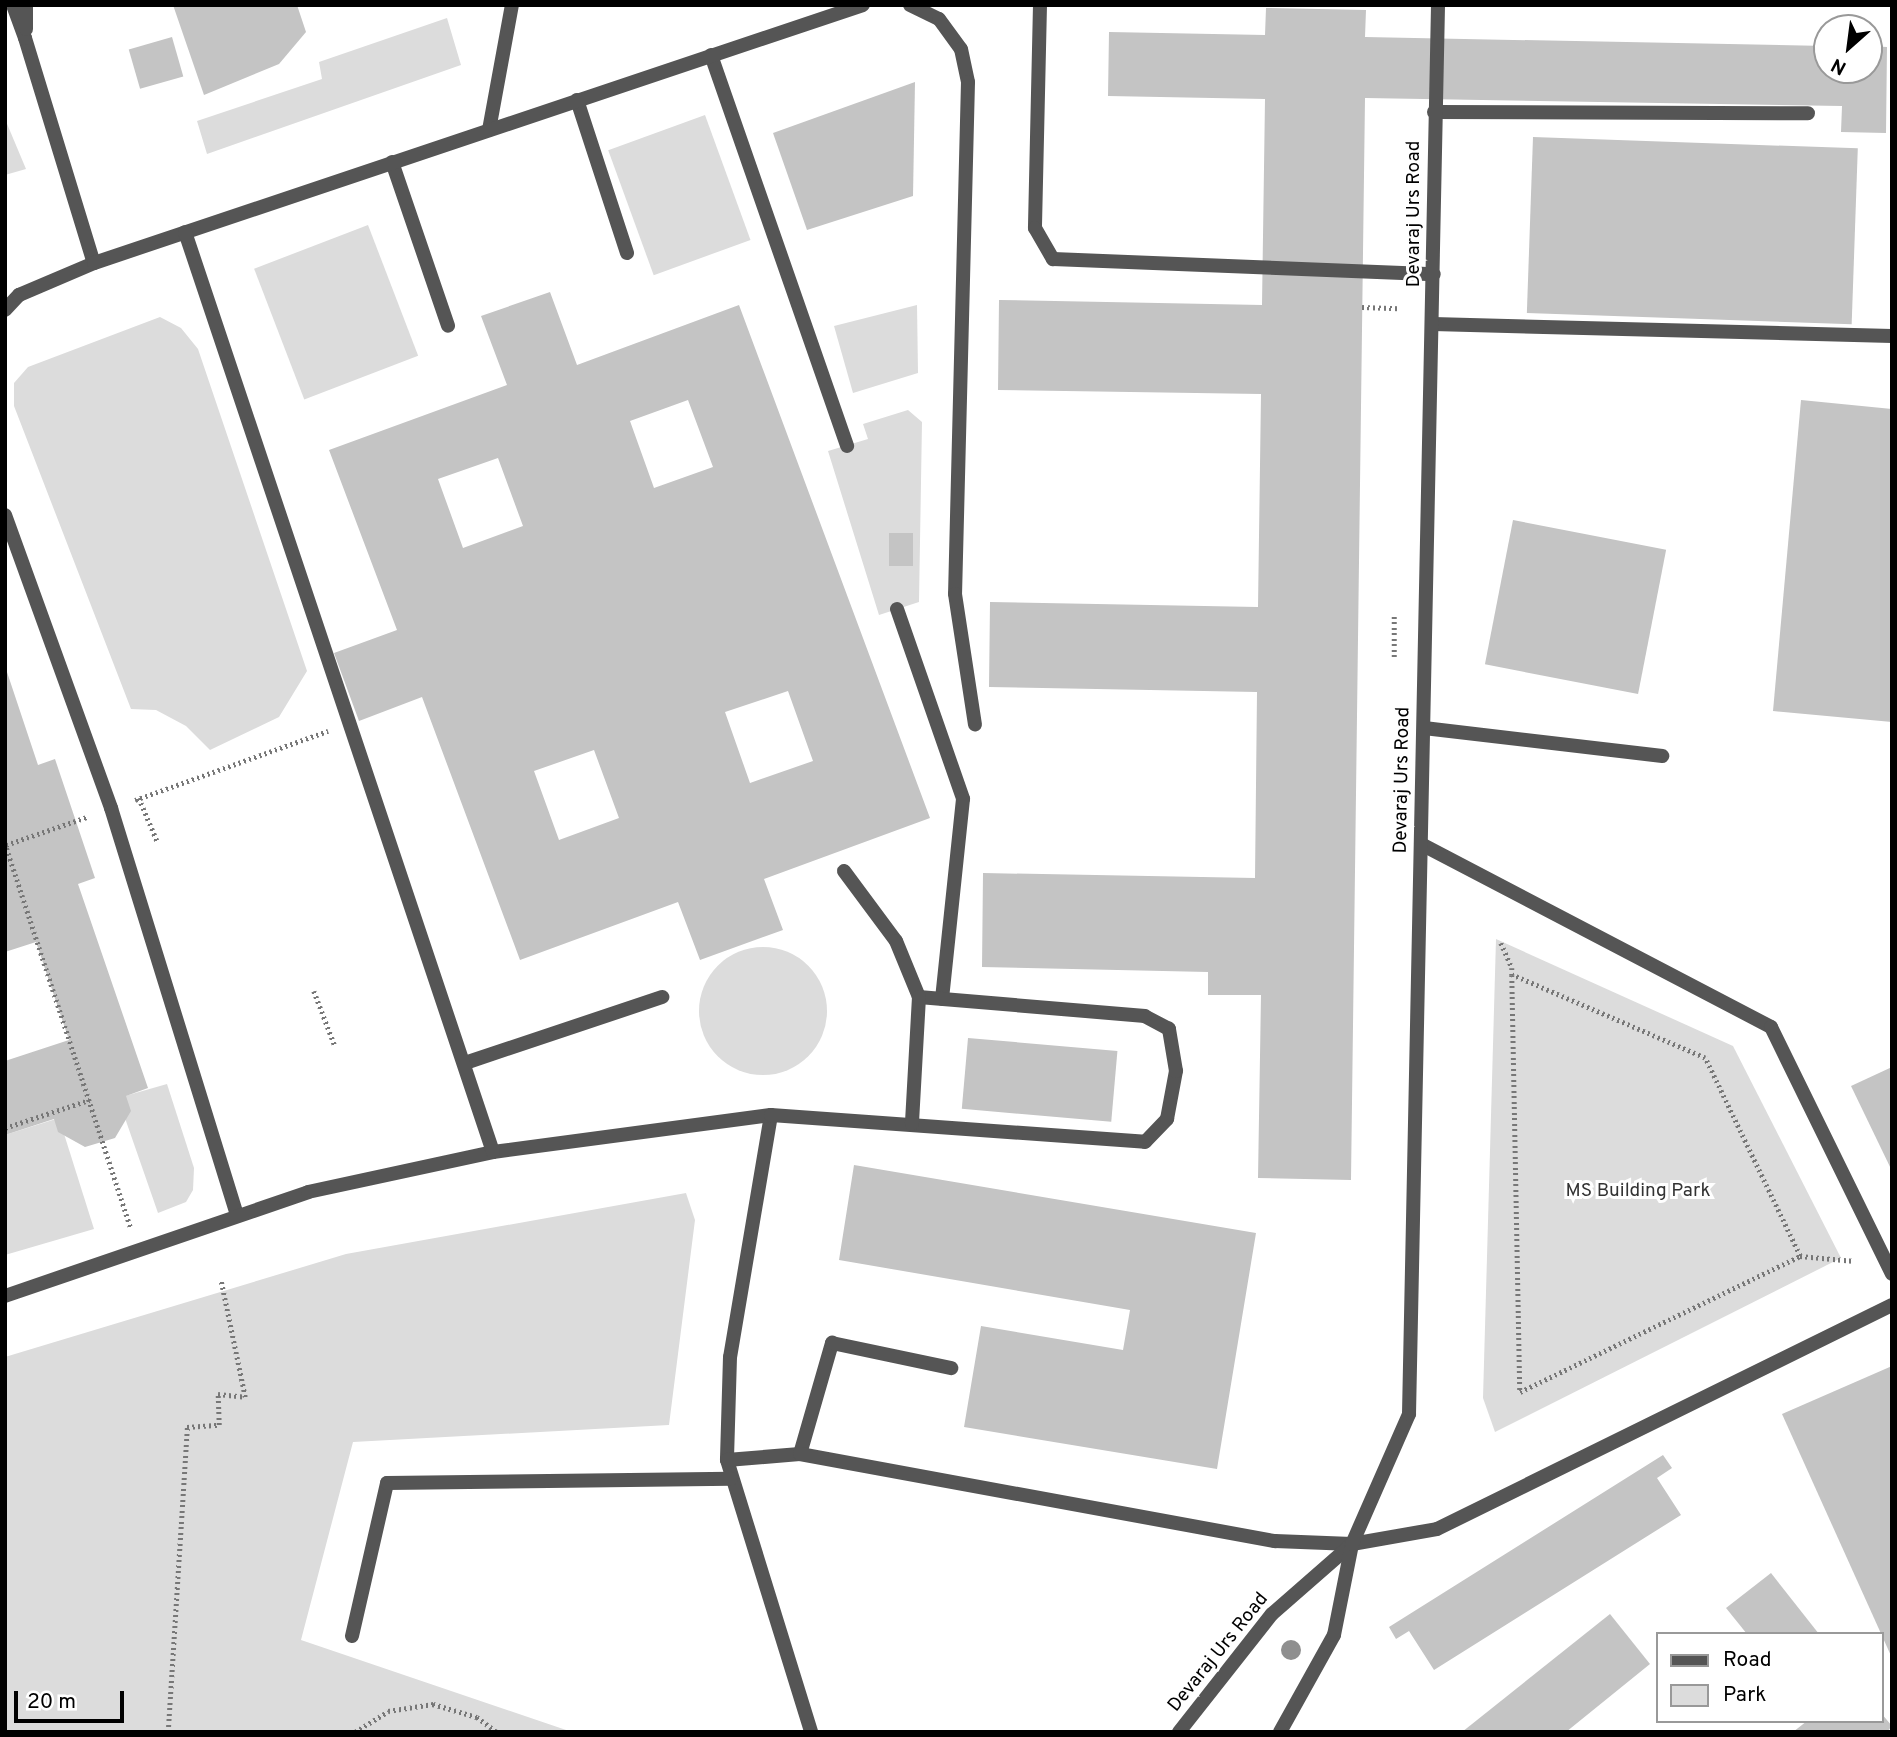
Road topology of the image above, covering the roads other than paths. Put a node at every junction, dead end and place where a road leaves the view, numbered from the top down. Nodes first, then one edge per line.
1 (13, 5) edge
2 (26, 5) edge
3 (512, 5) edge
4 (863, 5) edge
5 (910, 5) edge
6 (1040, 5) edge
7 (1438, 5) edge
8 (25, 38) junction
9 (711, 55) junction
10 (577, 100) junction
11 (1434, 112) junction
12 (1808, 113) dead end
13 (489, 130) junction
14 (392, 162) junction
15 (185, 232) junction
16 (627, 253) dead end
17 (94, 263) junction
18 (1434, 274) junction
19 (5, 310) edge
20 (1433, 324) junction
21 (449, 326) dead end
22 (1892, 336) edge
23 (847, 446) dead end
24 (5, 515) edge
25 (897, 609) dead end
26 (975, 724) dead end
27 (1424, 728) junction
28 (1662, 756) dead end
29 (1421, 844) junction
30 (844, 871) dead end
31 (662, 997) dead end
32 (919, 997) junction
33 (942, 999) junction
34 (468, 1062) junction
35 (771, 1115) junction
36 (912, 1124) junction
37 (493, 1152) junction
38 (237, 1214) junction
39 (1892, 1274) edge
40 (5, 1296) edge
41 (1892, 1305) edge
42 (951, 1368) dead end
43 (800, 1454) junction
44 (727, 1460) junction
45 (731, 1479) junction
46 (1352, 1544) junction
47 (352, 1636) dead end
48 (811, 1732) edge
49 (1179, 1732) edge
50 (1280, 1732) edge

1 - 8 street
2 - 8 street
3 - 13 street
4 - 9 street
5 - 26 street
6 - 18 street
7 - 11 street, Devaraj Urs Road
8 - 17 street
9 - 10 street
9 - 23 street
10 - 13 street
10 - 16 street
11 - 12 street
11 - 18 street, Devaraj Urs Road
13 - 14 street
14 - 15 street
14 - 21 street
15 - 17 street
15 - 34 street
17 - 19 street
18 - 20 street, Devaraj Urs Road
20 - 22 street
20 - 27 street, Devaraj Urs Road
24 - 38 street
25 - 33 street
27 - 28 street
27 - 29 street, Devaraj Urs Road
29 - 39 street
29 - 46 street, Devaraj Urs Road
30 - 32 street
31 - 34 street
32 - 33 street
32 - 36 street
33 - 36 street
34 - 37 street
35 - 36 street
35 - 37 street
35 - 44 street
37 - 38 street
38 - 40 street
41 - 46 street
42 - 43 street
43 - 44 street
43 - 46 street
44 - 45 street
45 - 47 street
45 - 48 street
46 - 49 street, Devaraj Urs Road
46 - 50 street, Devaraj Urs Road

